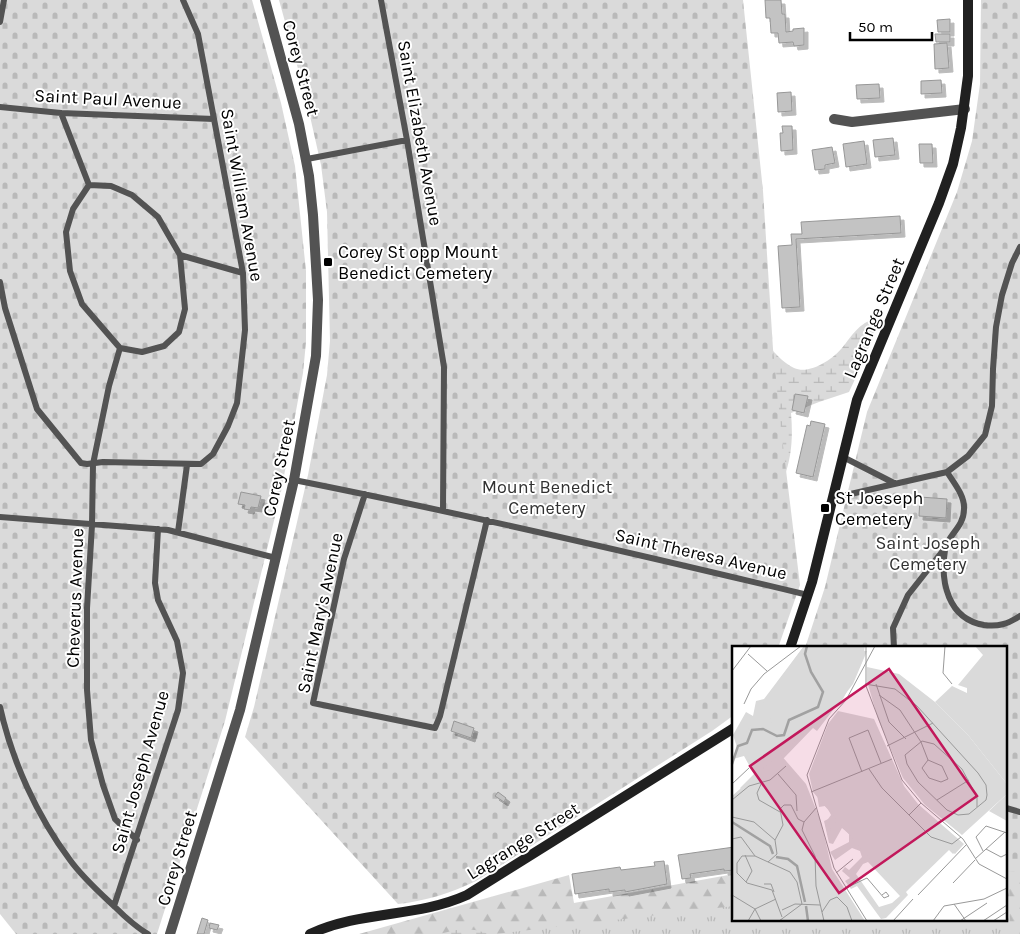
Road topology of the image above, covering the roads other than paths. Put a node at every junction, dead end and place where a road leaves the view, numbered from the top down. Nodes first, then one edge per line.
1 (4, 0) edge
2 (183, 0) edge
3 (265, 0) edge
4 (381, 0) edge
5 (968, 0) edge
6 (0, 22) edge
7 (0, 107) edge
8 (964, 109) junction
9 (62, 113) junction
10 (214, 119) junction
11 (834, 119) dead end
12 (407, 140) junction
13 (307, 159) junction
14 (89, 185) junction
15 (1020, 247) edge
16 (180, 255) junction
17 (243, 273) junction
18 (0, 282) edge
19 (120, 348) junction
20 (843, 457) junction
21 (93, 464) junction
22 (187, 465) junction
23 (947, 472) junction
24 (294, 480) junction
25 (894, 484) junction
26 (365, 494) junction
27 (833, 498) junction
28 (443, 509) junction
29 (0, 517) edge
30 (487, 520) junction
31 (92, 525) junction
32 (158, 529) junction
33 (178, 532) junction
34 (945, 547) junction
35 (276, 558) junction
36 (808, 595) junction
37 (1020, 616) edge
38 (791, 646) edge
39 (894, 646) edge
40 (0, 707) edge
41 (732, 729) edge
42 (137, 840) junction
43 (114, 906) junction
44 (148, 934) edge
45 (170, 934) edge
46 (310, 934) edge

1 - 6 lane
2 - 10 lane, Saint William Avenue
3 - 13 street, Corey Street
4 - 12 lane, Saint Elizabeth Avenue
5 - 8 main road, Lagrange Street
7 - 9 lane, Saint Paul Avenue
8 - 11 street
8 - 20 main road, Lagrange Street
9 - 10 lane, Saint Paul Avenue
9 - 14 lane
10 - 17 lane, Saint William Avenue
12 - 13 lane
12 - 28 lane, Saint Elizabeth Avenue
13 - 24 street, Corey Street
14 - 16 lane
14 - 19 lane
15 - 23 lane
16 - 17 lane
16 - 19 lane
17 - 22 lane, Saint William Avenue
18 - 21 lane
19 - 21 lane, Cheverus Avenue
20 - 25 lane
20 - 27 main road, Lagrange Street
21 - 22 lane, Saint William Avenue
21 - 31 lane, Cheverus Avenue
22 - 33 lane
23 - 25 lane
23 - 34 lane
24 - 26 lane, Saint Theresa Avenue
24 - 35 street, Corey Street
25 - 27 lane
26 - 28 lane, Saint Theresa Avenue
26 - 30 lane, Saint Mary's Avenue
27 - 36 main road, Lagrange Street
28 - 30 lane, Saint Theresa Avenue
29 - 31 lane
30 - 36 lane, Saint Theresa Avenue
31 - 32 lane
31 - 42 lane, Cheverus Avenue
32 - 33 lane
32 - 42 lane, Saint Joseph Avenue
33 - 35 lane
34 - 37 lane
34 - 39 lane
35 - 45 street, Corey Street
36 - 38 main road, Lagrange Street
40 - 43 lane
41 - 46 main road, Lagrange Street
42 - 43 lane, Saint Joseph Avenue
43 - 44 lane

